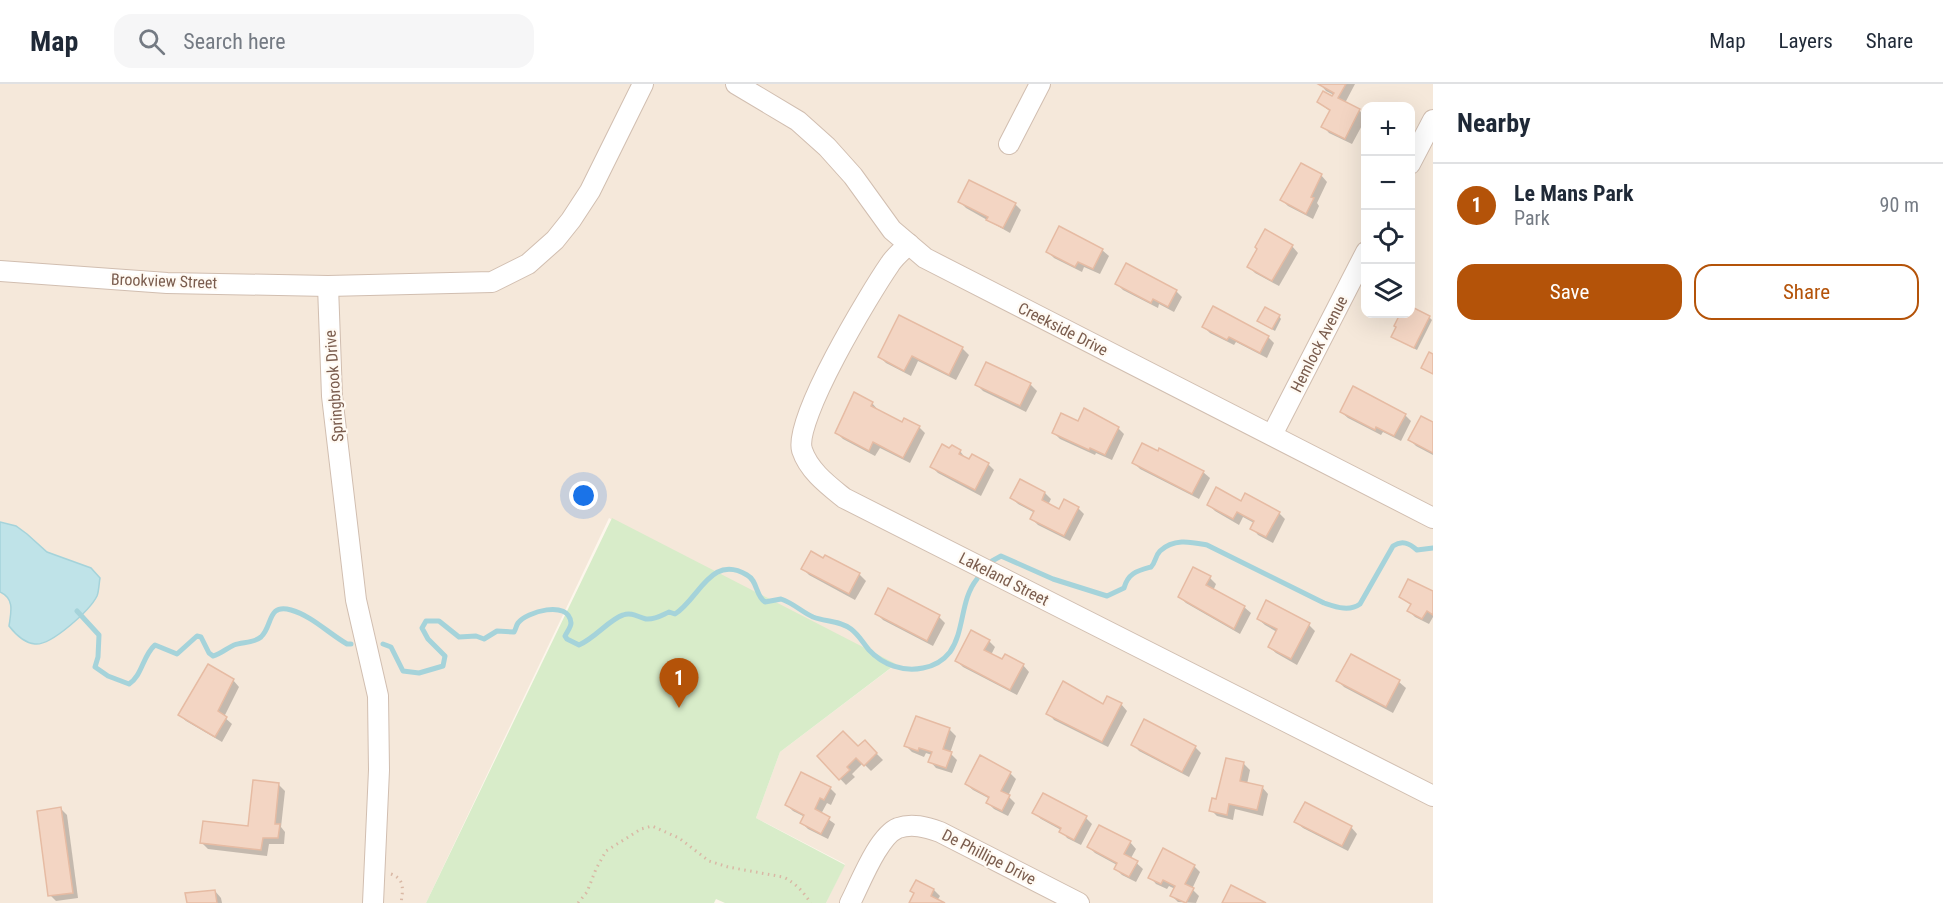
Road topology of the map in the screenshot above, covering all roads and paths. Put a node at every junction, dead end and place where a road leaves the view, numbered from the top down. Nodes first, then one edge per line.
1 (643, 84) edge
2 (736, 84) edge
3 (1040, 84) edge
4 (1433, 120) edge
5 (1010, 144) dead end
6 (1414, 156) edge
7 (909, 244) junction
8 (1361, 260) edge
9 (0, 271) edge
10 (328, 286) junction
11 (1272, 435) junction
12 (1433, 518) edge
13 (1433, 796) edge
14 (374, 874) junction
15 (373, 903) edge
16 (400, 903) edge
17 (578, 903) edge
18 (812, 903) edge
19 (850, 903) edge
20 (1079, 903) edge

1 - 10 street
2 - 7 street, Creekside Drive
3 - 5 street
4 - 6 street
7 - 11 street, Creekside Drive
7 - 13 street, Lakeland Street
8 - 11 street, Hemlock Avenue
9 - 10 street, Brookview Street
10 - 14 street, Springbrook Drive
11 - 12 street, Creekside Drive
14 - 15 street, Springbrook Drive
14 - 16 path
17 - 18 path
19 - 20 street, De Phillipe Drive

